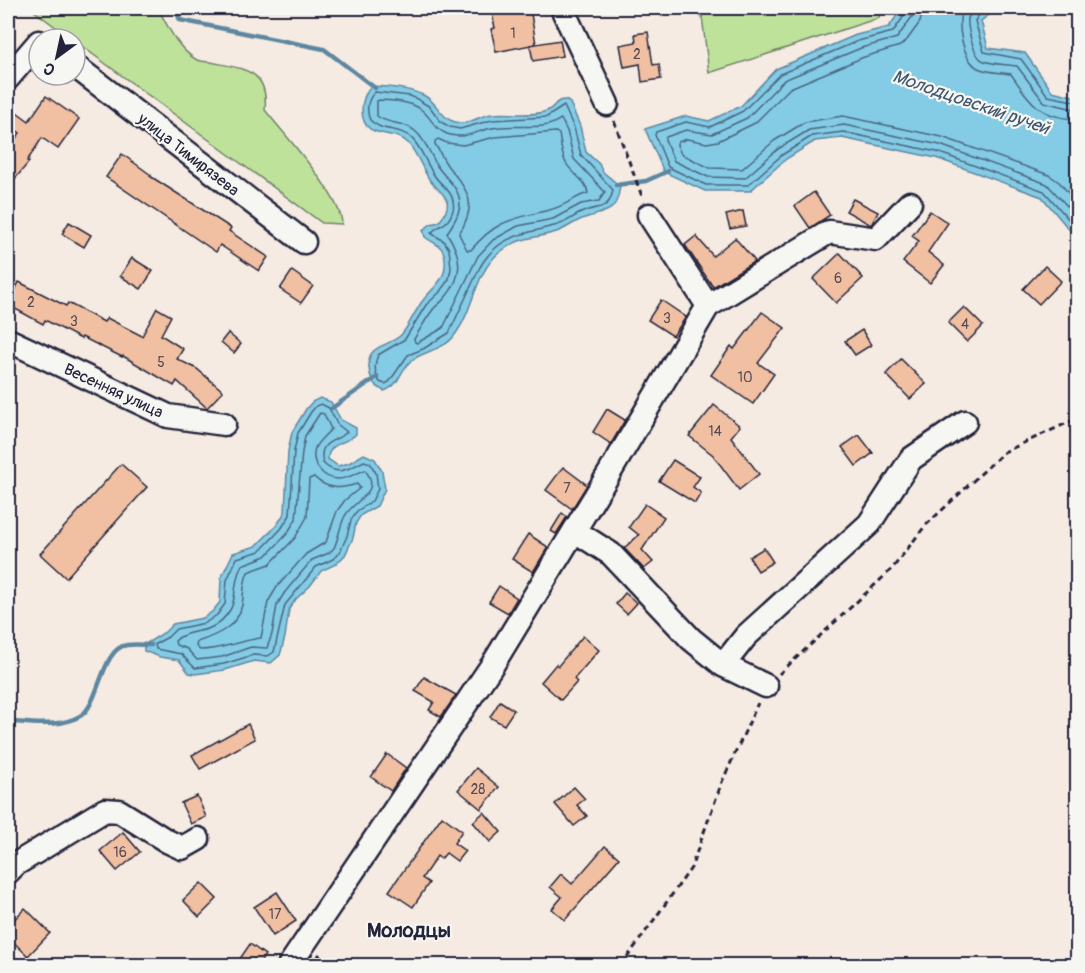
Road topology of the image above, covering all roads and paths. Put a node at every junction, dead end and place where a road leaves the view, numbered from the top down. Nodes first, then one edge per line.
1 (562, 8) edge
2 (27, 56) edge
3 (87, 75) edge
4 (8, 78) edge
5 (607, 104) joint
6 (640, 193) dead end
7 (910, 203) dead end
8 (649, 215) dead end
9 (304, 242) dead end
10 (708, 306) junction
11 (8, 340) edge
12 (1077, 418) edge
13 (965, 422) dead end
14 (224, 424) dead end
15 (575, 531) junction
16 (723, 665) junction
17 (766, 686) junction
18 (198, 839) dead end
19 (8, 872) edge
20 (290, 966) edge
21 (621, 966) edge

1 - 5 street
2 - 4 street
3 - 9 street, улица Тимирязева
5 - 6 path
7 - 10 street
8 - 10 street
10 - 15 street
11 - 14 street, Весенняя улица
12 - 17 path
13 - 16 street
15 - 16 street
15 - 20 street
16 - 17 street
17 - 21 path
18 - 19 street

